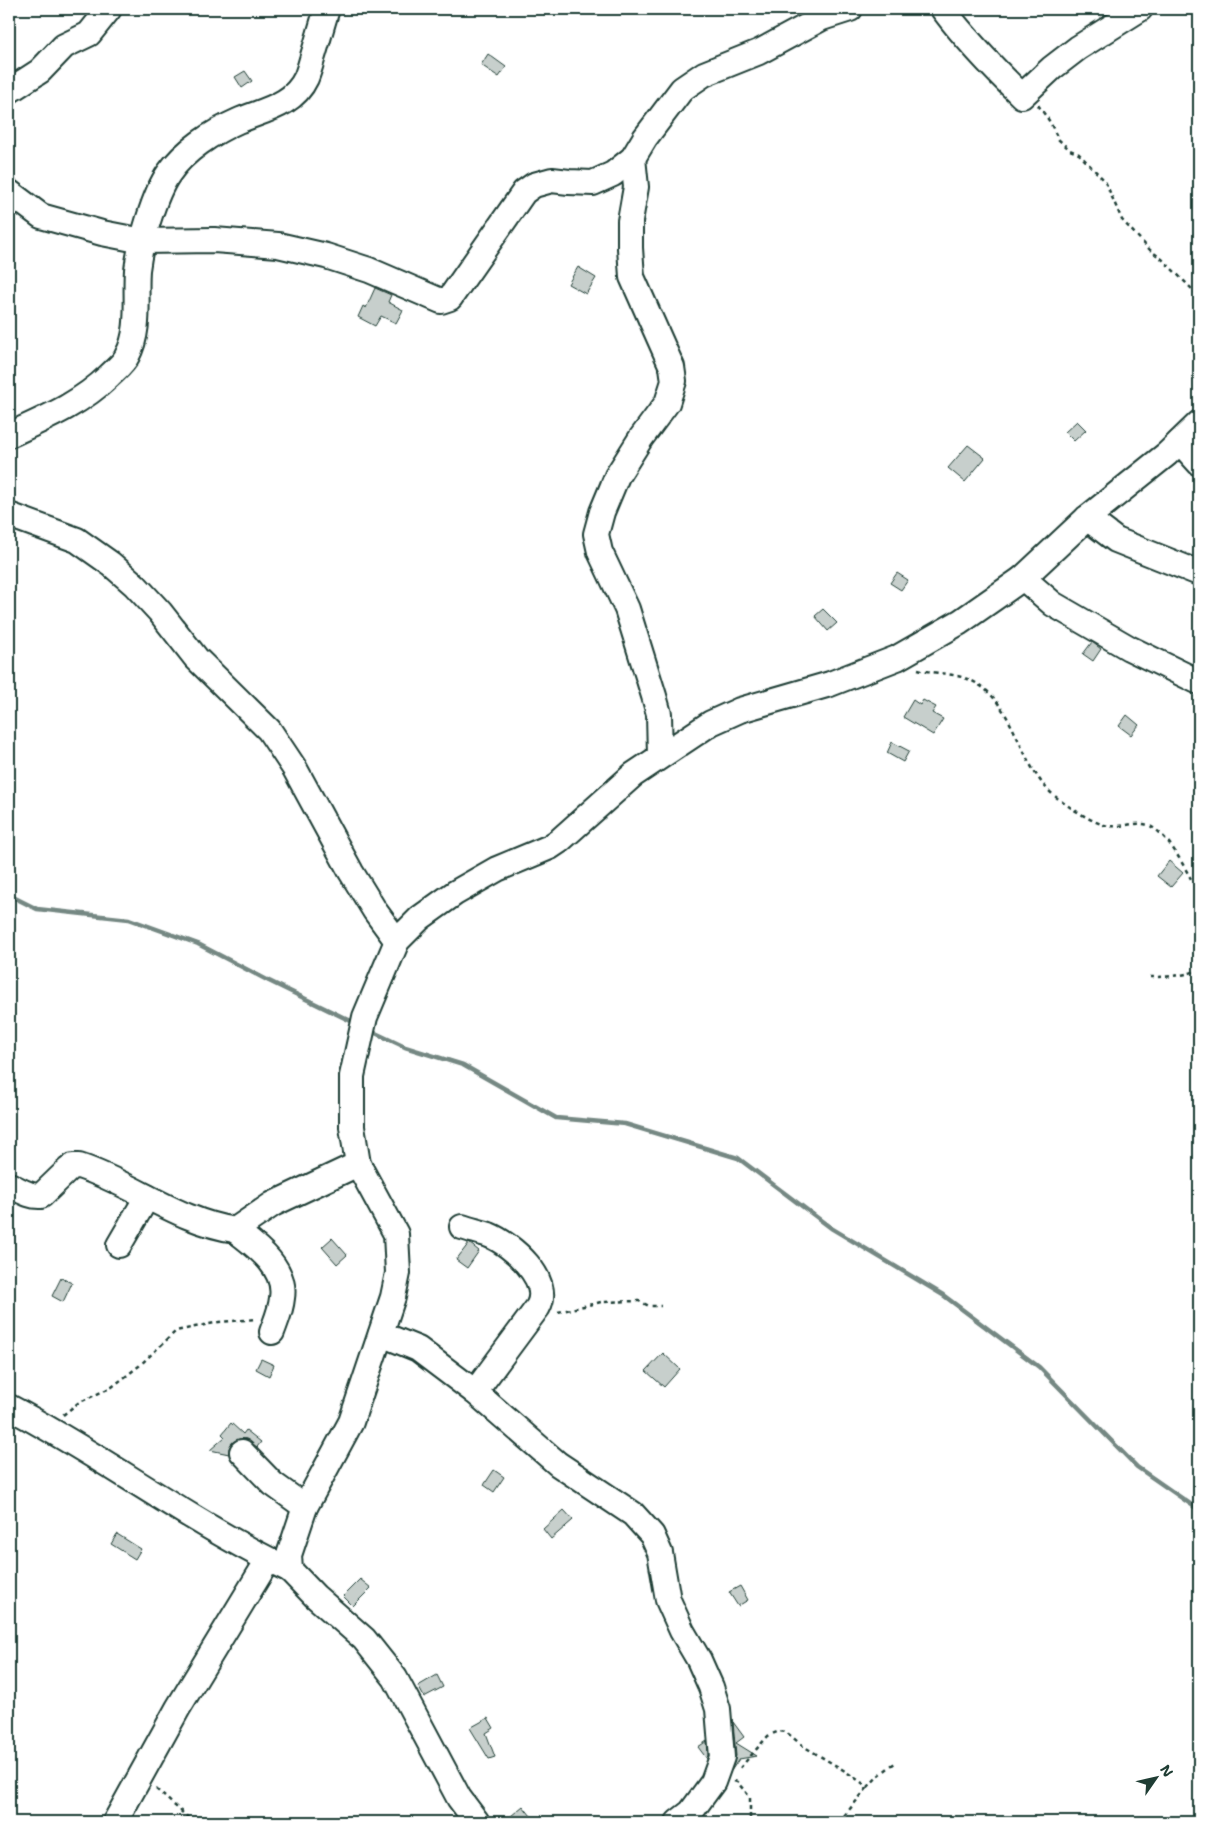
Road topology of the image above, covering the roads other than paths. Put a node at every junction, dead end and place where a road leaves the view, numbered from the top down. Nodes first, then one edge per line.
1 (109, 9) edge
2 (327, 9) edge
3 (850, 9) edge
4 (944, 9) edge
5 (1140, 9) edge
6 (9, 91) edge
7 (633, 158) junction
8 (9, 192) edge
9 (143, 241) junction
10 (1199, 423) edge
11 (9, 435) edge
12 (1180, 442) junction
13 (1199, 463) edge
14 (9, 515) edge
15 (1086, 518) junction
16 (1199, 574) edge
17 (1023, 578) junction
18 (1199, 682) edge
19 (660, 756) junction
20 (398, 941) junction
21 (358, 1164) junction
22 (9, 1185) edge
23 (147, 1197) junction
24 (462, 1227) dead end
25 (235, 1230) junction
26 (119, 1244) dead end
27 (275, 1325) road end
28 (381, 1334) junction
29 (475, 1392) junction
30 (9, 1407) edge
31 (242, 1452) dead end
32 (305, 1507) junction
33 (268, 1560) junction
34 (290, 1570) junction
35 (115, 1822) edge
36 (477, 1822) edge
37 (678, 1822) edge

1 - 6 street
2 - 9 street
3 - 7 street
4 - 5 street
7 - 9 street
7 - 19 street
8 - 9 street
9 - 11 street
10 - 12 street
12 - 13 street
12 - 15 street
14 - 20 street
15 - 16 street
15 - 17 street
17 - 18 street
17 - 19 street
19 - 20 street
20 - 21 street
21 - 25 street
21 - 28 street
22 - 23 street
23 - 25 street
23 - 26 street
24 - 29 street
25 - 27 street
28 - 29 street
28 - 32 street
29 - 37 street
30 - 33 street
31 - 32 street
32 - 34 street
33 - 34 street
33 - 35 street
34 - 36 street

